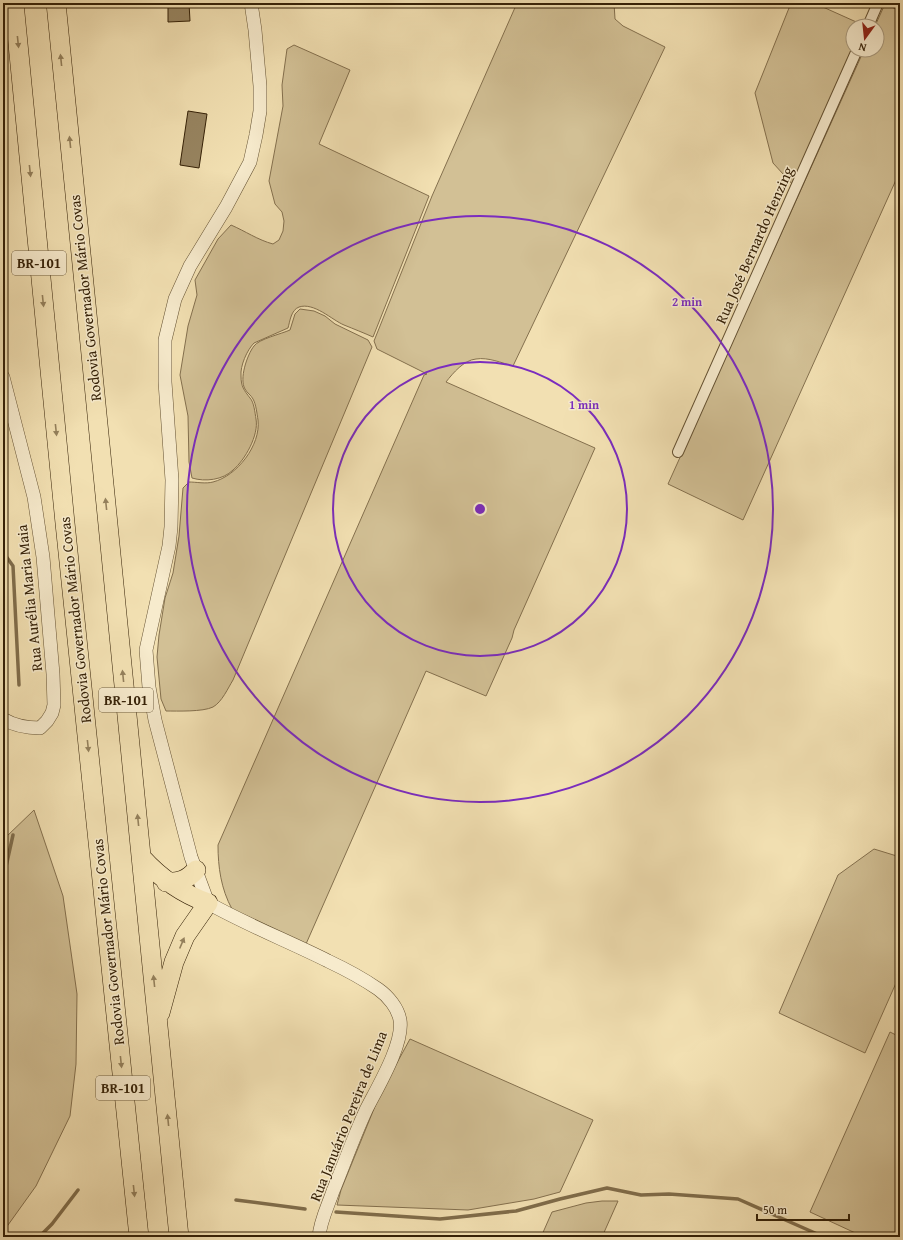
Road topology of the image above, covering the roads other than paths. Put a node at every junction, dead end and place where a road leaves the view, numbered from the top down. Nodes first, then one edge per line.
1 (14, 3) edge
2 (56, 3) edge
3 (251, 3) edge
4 (878, 3) edge
5 (871, 18) edge
6 (853, 58) edge
7 (3, 377) edge
8 (678, 452) dead end
9 (3, 719) edge
10 (142, 858) junction
11 (196, 870) junction
12 (166, 882) junction
13 (208, 903) junction
14 (158, 1020) junction
15 (138, 1232) edge
16 (179, 1237) edge
17 (319, 1237) edge

1 -> 15 highway, Rodovia Governador Mário Covas / BR-101
10 -> 2 highway, Rodovia Governador Mário Covas / BR-101
3 - 11 street
4 - 5 street
6 - 8 street, Rua José Bernardo Henzing
7 - 9 street, Rua Aurélia Maria Maia
10 - 12 highway
14 -> 10 highway, Rodovia Governador Mário Covas / BR-101
11 - 12 highway
11 - 13 street
12 - 13 highway
14 -> 13 highway
13 - 17 street, Rua Januário Pereira de Lima
16 -> 14 highway, Rodovia Governador Mário Covas / BR-101

